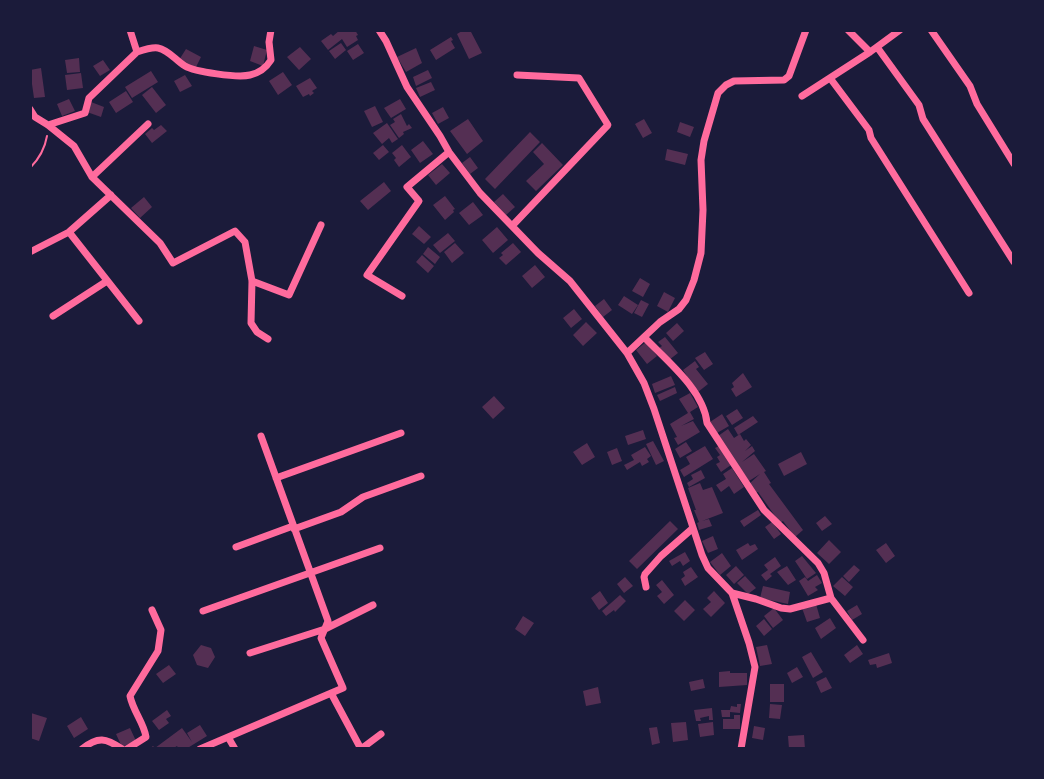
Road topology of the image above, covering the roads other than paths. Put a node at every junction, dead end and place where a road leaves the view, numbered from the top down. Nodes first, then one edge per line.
1 (130, 30) edge
2 (271, 30) edge
3 (379, 30) edge
4 (806, 30) edge
5 (848, 30) edge
6 (900, 30) edge
7 (931, 30) edge
8 (874, 50) junction
9 (137, 52) junction
10 (517, 75) dead end
11 (830, 78) junction
12 (802, 96) dead end
13 (30, 109) edge
14 (148, 124) dead end
15 (48, 125) junction
16 (449, 152) junction
17 (1014, 164) edge
18 (92, 177) junction
19 (111, 195) junction
20 (321, 225) dead end
21 (512, 226) junction
22 (69, 233) junction
23 (30, 252) edge
24 (1014, 262) edge
25 (107, 281) junction
26 (252, 281) junction
27 (969, 293) dead end
28 (402, 296) dead end
29 (53, 316) dead end
30 (139, 321) dead end
31 (644, 337) junction
32 (268, 339) dead end
33 (627, 353) junction
34 (401, 433) dead end
35 (261, 436) dead end
36 (421, 476) dead end
37 (276, 478) junction
38 (294, 528) junction
39 (693, 528) junction
40 (236, 547) dead end
41 (380, 548) dead end
42 (311, 574) junction
43 (646, 587) dead end
44 (733, 593) junction
45 (831, 598) junction
46 (373, 605) dead end
47 (152, 610) dead end
48 (203, 611) dead end
49 (325, 629) junction
50 (863, 640) dead end
51 (250, 653) dead end
52 (331, 693) junction
53 (381, 734) dead end
54 (228, 737) junction
55 (82, 749) edge
56 (124, 749) edge
57 (200, 749) edge
58 (235, 749) edge
59 (361, 749) edge
60 (741, 749) edge

1 - 9 street
2 - 9 street
3 - 16 street
4 - 31 street
5 - 8 street
6 - 8 street
7 - 17 street
8 - 11 street
8 - 24 street
9 - 15 street
10 - 21 street
11 - 12 street
11 - 27 street
13 - 15 street
14 - 18 street
15 - 18 street
16 - 21 street
16 - 28 street
18 - 19 street
19 - 22 street
19 - 26 street
20 - 26 street
21 - 33 street
22 - 23 street
22 - 25 street
25 - 29 street
25 - 30 street
26 - 32 street
31 - 33 street
31 - 45 street
33 - 39 street
34 - 37 street
35 - 37 street
36 - 38 street
37 - 38 street
38 - 40 street
38 - 42 street
39 - 43 street
39 - 44 street
41 - 42 street
42 - 48 street
42 - 49 street
44 - 45 street
44 - 60 street
45 - 50 street
46 - 49 street
47 - 56 street
49 - 51 street
49 - 52 street
52 - 54 street
52 - 59 street
53 - 59 street
54 - 57 street
54 - 58 street
55 - 56 street

